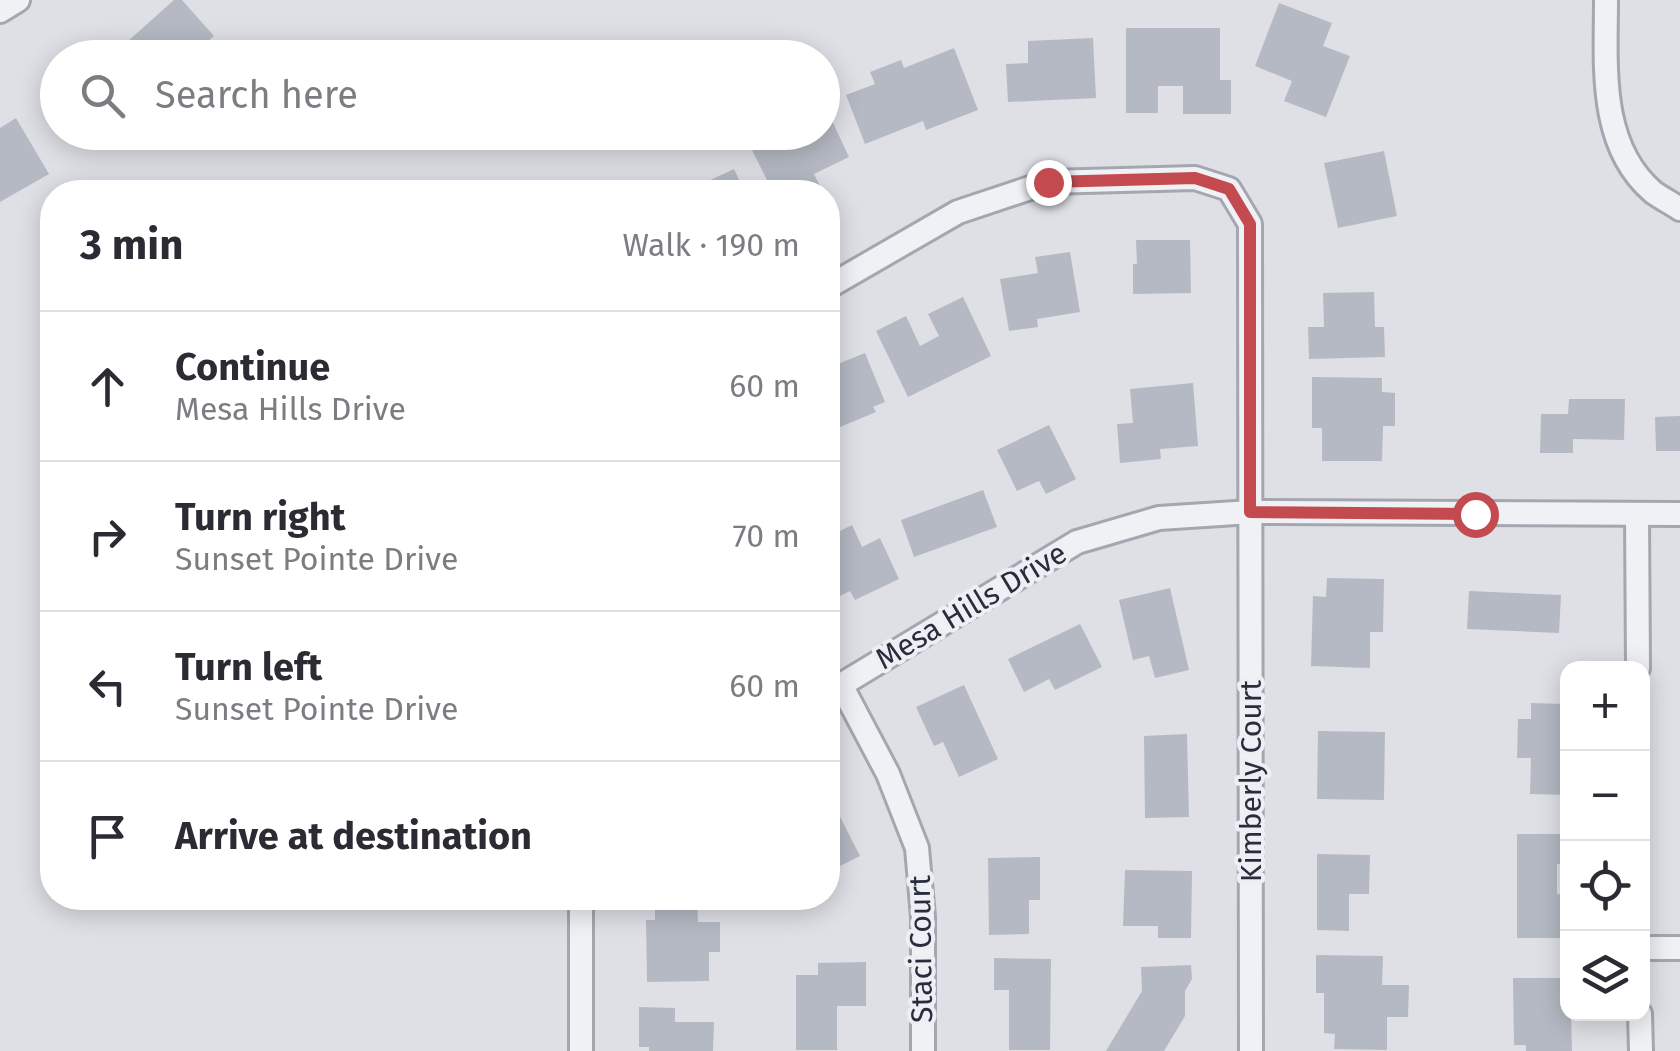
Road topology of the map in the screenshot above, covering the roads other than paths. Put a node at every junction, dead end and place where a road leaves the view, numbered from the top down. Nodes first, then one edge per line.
1 (18, 0) edge
2 (1606, 0) edge
3 (0, 11) edge
4 (1680, 209) edge
5 (840, 280) edge
6 (1250, 512) junction
7 (1637, 514) junction
8 (1680, 514) edge
9 (1638, 661) edge
10 (840, 683) edge
11 (840, 697) edge
12 (582, 910) edge
13 (1650, 948) edge
14 (1680, 948) edge
15 (1640, 1021) edge
16 (581, 1051) edge
17 (923, 1051) edge
18 (1251, 1051) edge
19 (1641, 1051) edge

1 - 3 street
2 - 4 street
5 - 6 street, Kimberly Court
6 - 7 street, Mesa Hills Drive
6 - 10 street, Mesa Hills Drive
6 - 18 street, Kimberly Court
7 - 8 street, Mesa Hills Drive
7 - 9 street
11 - 17 street, Staci Court
12 - 16 street
13 - 14 street
15 - 19 street

